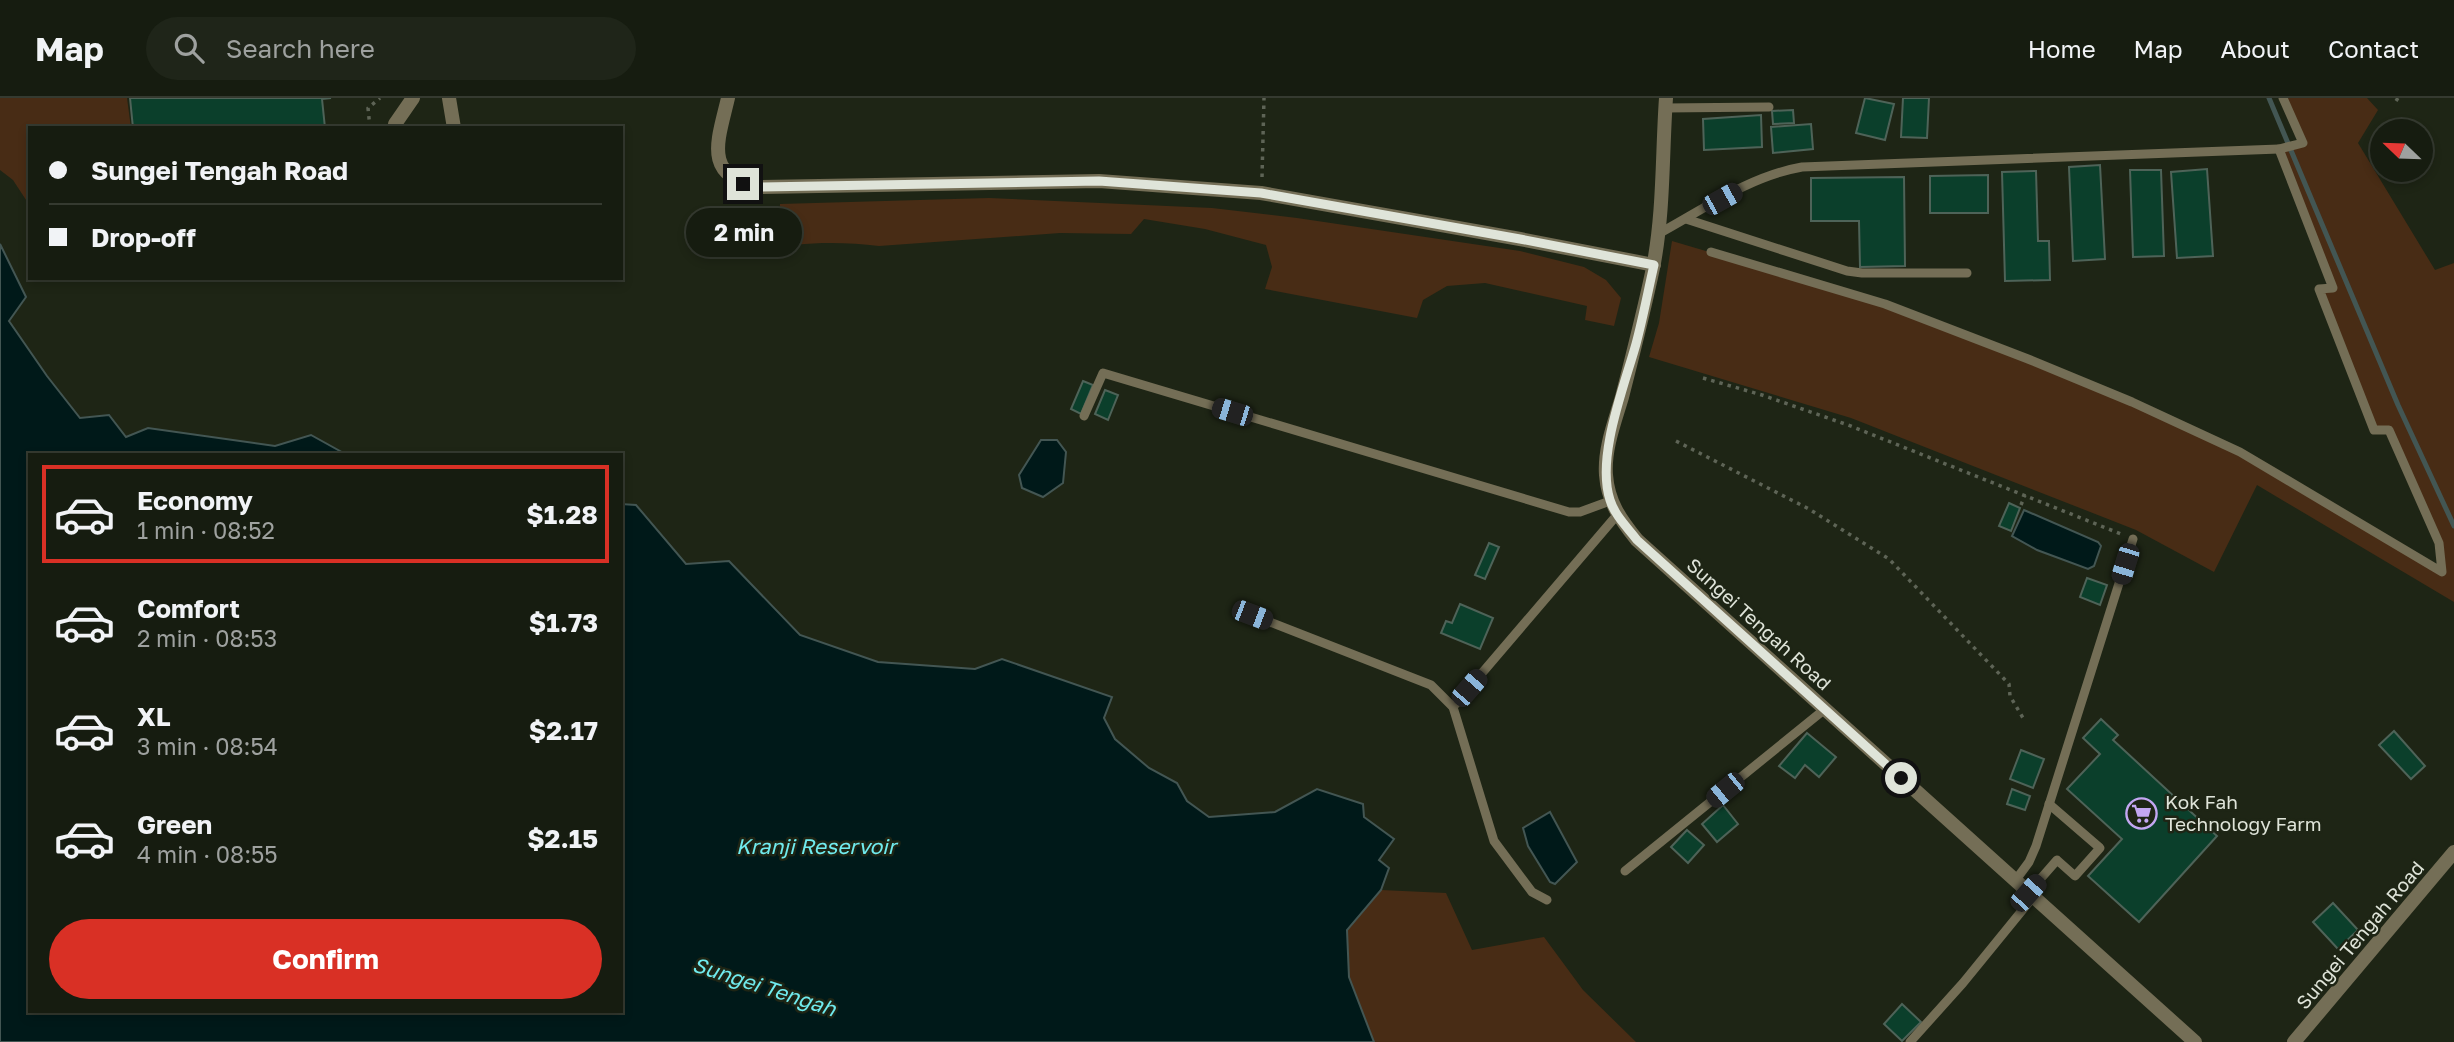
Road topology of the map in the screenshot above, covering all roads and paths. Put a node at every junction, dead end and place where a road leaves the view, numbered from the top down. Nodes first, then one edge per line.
1 (380, 98) edge
2 (413, 98) edge
3 (449, 98) edge
4 (728, 98) edge
5 (1264, 98) edge
6 (2283, 98) edge
7 (1666, 103) edge
8 (1697, 103) edge
9 (1769, 107) dead end
10 (370, 126) edge
11 (395, 126) edge
12 (454, 126) edge
13 (2279, 149) junction
14 (1261, 193) junction
15 (1686, 219) junction
16 (1658, 234) junction
17 (1711, 252) dead end
18 (1654, 265) junction
19 (1967, 273) dead end
20 (1703, 379) dead end
21 (1084, 416) dead end
22 (1676, 441) dead end
23 (2025, 495) junction
24 (1610, 501) junction
25 (2021, 505) dead end
26 (1617, 515) junction
27 (2133, 539) joint
28 (1252, 615) dead end
29 (1453, 707) junction
30 (1825, 709) junction
31 (2023, 718) dead end
32 (2049, 803) junction
33 (2454, 852) edge
34 (1625, 871) dead end
35 (2015, 881) junction
36 (2031, 895) junction
37 (1547, 900) dead end
38 (1910, 1042) edge
39 (2195, 1042) edge
40 (2294, 1042) edge

1 - 10 path
2 - 11 street
3 - 12 street
4 - 14 street
5 - 14 path
6 - 13 lane
7 - 8 lane
7 - 16 street, Sungei Tengah Road
8 - 9 lane
13 - 15 lane
13 - 17 lane
14 - 18 street
15 - 16 lane
15 - 19 lane
16 - 18 street, Sungei Tengah Road
18 - 24 street, Sungei Tengah Road
20 - 23 path
21 - 24 lane
22 - 31 path
23 - 25 path
23 - 27 path
24 - 26 street, Sungei Tengah Road
26 - 29 lane
26 - 30 street, Sungei Tengah Road
27 - 32 lane
28 - 29 lane
29 - 37 lane
30 - 34 lane
30 - 35 street, Sungei Tengah Road
32 - 35 lane
32 - 36 lane
33 - 40 street, Sungei Tengah Road
35 - 36 street, Sungei Tengah Road
36 - 38 lane
36 - 39 street, Sungei Tengah Road

